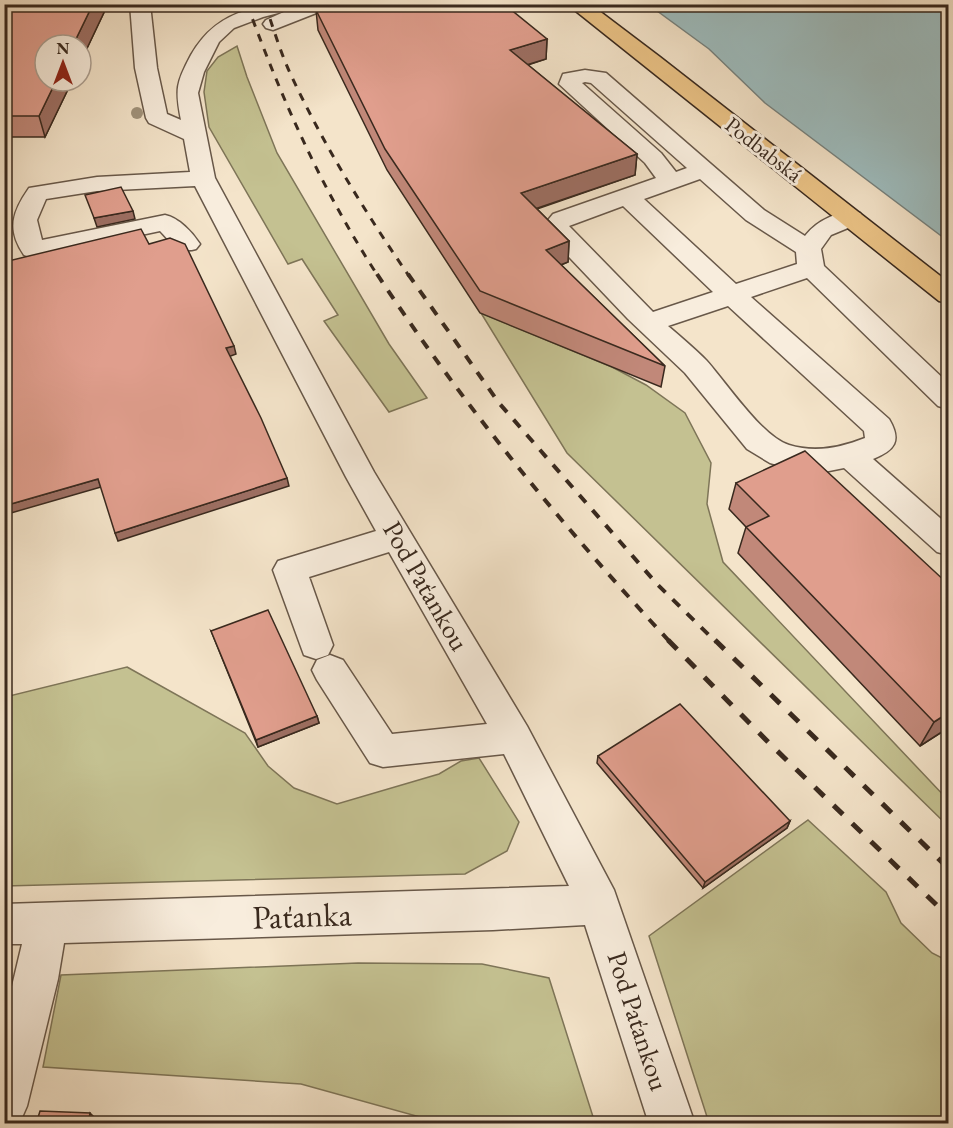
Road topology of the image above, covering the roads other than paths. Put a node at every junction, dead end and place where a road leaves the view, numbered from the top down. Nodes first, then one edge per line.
1 (140, 4) edge
2 (293, 4) edge
3 (322, 4) edge
4 (577, 4) edge
5 (203, 54) junction
6 (195, 135) junction
7 (704, 171) junction
8 (204, 178) junction
9 (671, 182) junction
10 (628, 197) junction
11 (851, 218) junction
12 (14, 227) edge
13 (187, 244) edge
14 (809, 258) junction
15 (731, 293) junction
16 (948, 295) edge
17 (649, 323) junction
18 (948, 399) edge
19 (850, 456) junction
20 (398, 537) junction
21 (948, 543) edge
22 (514, 737) junction
23 (599, 904) junction
24 (47, 922) junction
25 (4, 924) edge
26 (4, 1106) edge
27 (672, 1124) edge

1 - 6 street
2 - 5 street, Pod Paťankou
3 - 5 street
4 - 11 main road, Podbabská
5 - 6 street, Pod Paťankou
6 - 8 street, Pod Paťankou
7 - 9 street
7 - 9 street
7 - 14 street
8 - 12 street
8 - 20 street, Pod Paťankou
9 - 10 street
10 - 15 street
10 - 17 street
11 - 14 street
11 - 16 main road, Podbabská
12 - 13 street
14 - 15 street
14 - 18 street
15 - 17 street
15 - 19 street
17 - 19 street
19 - 21 street
20 - 22 street, Pod Paťankou
20 - 22 street
22 - 23 street, Pod Paťankou
23 - 24 street, Paťanka
23 - 27 street, Pod Paťankou
24 - 25 street, Paťanka
24 - 26 street

